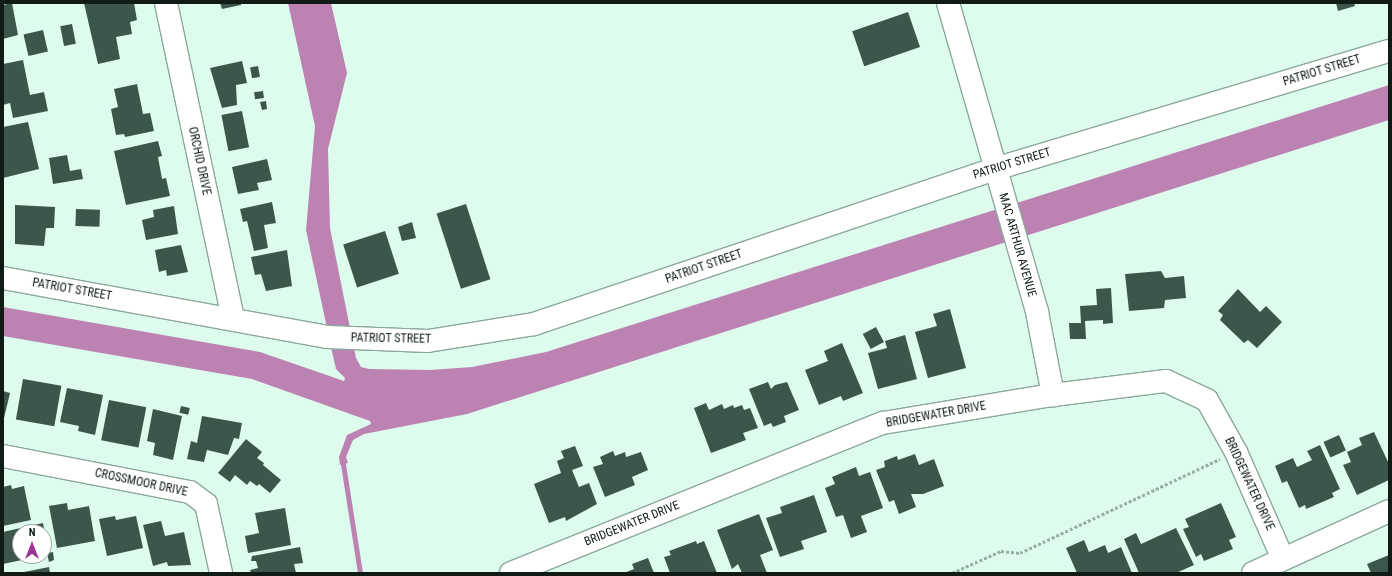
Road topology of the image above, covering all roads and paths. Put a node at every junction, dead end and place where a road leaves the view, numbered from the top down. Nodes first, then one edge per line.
1 (166, 3) edge
2 (948, 3) edge
3 (1389, 51) edge
4 (995, 169) junction
5 (3, 278) edge
6 (233, 319) junction
7 (1053, 395) junction
8 (1236, 452) junction
9 (3, 456) edge
10 (1389, 511) edge
11 (1283, 559) junction
12 (221, 573) edge
13 (511, 573) edge
14 (952, 573) edge
15 (1253, 573) edge

1 - 6 street, ORCHID DRIVE
2 - 4 street, MAC ARTHUR AVENUE
3 - 4 street, PATRIOT STREET
4 - 6 street, PATRIOT STREET
4 - 7 street, MAC ARTHUR AVENUE
5 - 6 street, PATRIOT STREET
7 - 8 street, BRIDGEWATER DRIVE
7 - 13 street, BRIDGEWATER DRIVE
8 - 11 street, BRIDGEWATER DRIVE
8 - 14 path
9 - 12 street, CROSSMOOR DRIVE
10 - 11 street
11 - 15 street

